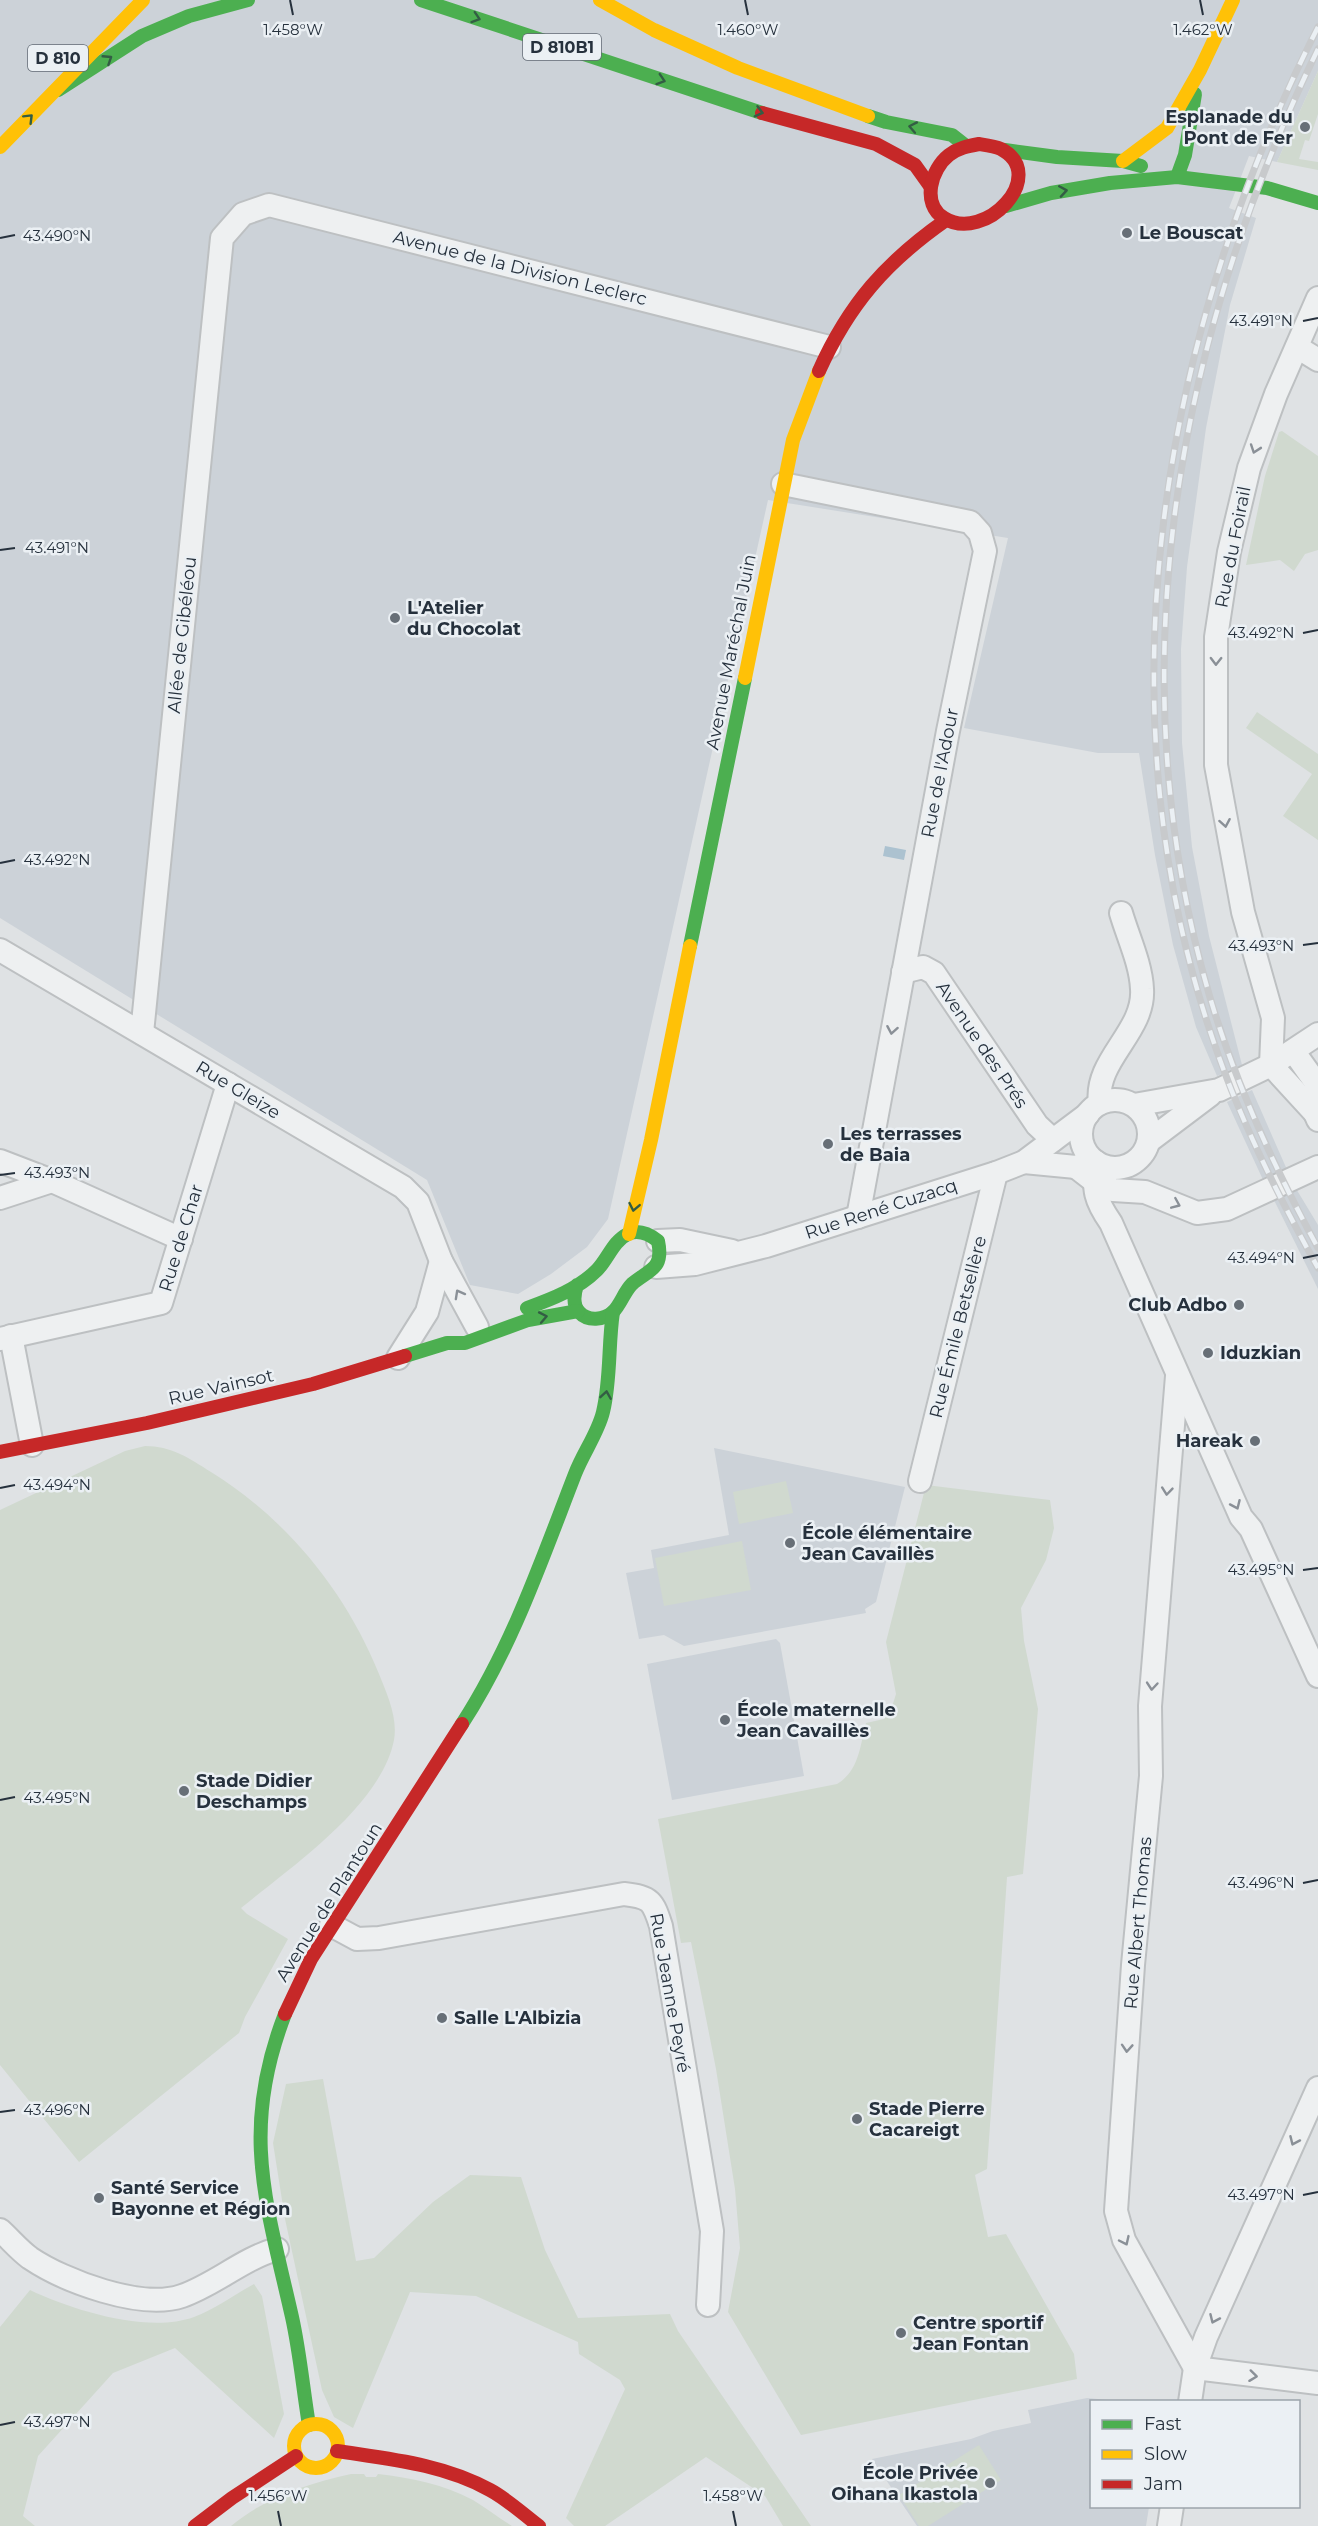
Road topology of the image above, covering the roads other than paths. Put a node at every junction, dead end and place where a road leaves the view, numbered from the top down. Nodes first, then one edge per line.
1 (144, 0) edge
2 (248, 0) edge
3 (421, 0) edge
4 (600, 0) edge
5 (1233, 0) edge
6 (711, 57) junction
7 (1200, 70) junction
8 (737, 80) junction
9 (58, 90) junction
10 (704, 94) junction
11 (723, 100) junction
12 (966, 146) junction
13 (0, 147) edge
14 (1005, 150) junction
15 (1123, 161) junction
16 (1177, 177) junction
17 (930, 186) junction
18 (1318, 203) edge
19 (1006, 206) junction
20 (946, 220) junction
21 (222, 238) joint
22 (1318, 298) edge
23 (828, 347) junction
24 (1297, 347) junction
25 (1318, 360) edge
26 (783, 484) junction
27 (1121, 914) dead end
28 (0, 950) edge
29 (903, 972) junction
30 (1274, 1018) junction
31 (142, 1033) junction
32 (1307, 1042) edge
33 (1271, 1065) junction
34 (1317, 1081) edge
35 (228, 1084) junction
36 (1213, 1093) junction
37 (1134, 1105) junction
38 (1094, 1108) junction
39 (1317, 1116) edge
40 (651, 1140) junction
41 (1053, 1140) junction
42 (1149, 1141) junction
43 (0, 1161) edge
44 (1024, 1162) junction
45 (1126, 1166) junction
46 (1318, 1167) edge
47 (1090, 1168) junction
48 (996, 1173) junction
49 (52, 1181) junction
50 (1120, 1192) junction
51 (0, 1198) edge
52 (650, 1205) dead end
53 (858, 1217) junction
54 (1111, 1223) junction
55 (628, 1234) junction
56 (655, 1234) junction
57 (181, 1239) junction
58 (736, 1252) junction
59 (441, 1261) junction
60 (656, 1267) junction
61 (577, 1285) junction
62 (427, 1312) junction
63 (613, 1312) junction
64 (581, 1314) junction
65 (477, 1327) junction
66 (591, 1336) dead end
67 (5, 1338) edge
68 (447, 1343) junction
69 (596, 1356) dead end
70 (398, 1358) junction
71 (1177, 1376) junction
72 (1200, 1427) junction
73 (1173, 1433) junction
74 (32, 1445) junction
75 (0, 1452) edge
76 (1212, 1452) junction
77 (1171, 1460) junction
78 (577, 1468) junction
79 (920, 1481) dead end
80 (1318, 1676) edge
81 (331, 1925) junction
82 (1318, 2088) edge
83 (0, 2230) edge
84 (277, 2249) junction
85 (708, 2305) dead end
86 (1195, 2368) junction
87 (1318, 2383) edge
88 (1190, 2400) edge
89 (309, 2425) junction
90 (337, 2451) junction
91 (296, 2456) junction
92 (1172, 2508) edge
93 (195, 2526) edge
94 (539, 2526) edge
95 (1169, 2526) edge

1 - 9 main road, D 810
9 -> 2 main road
3 -> 10 main road, D 810B1
4 - 6 main road
5 - 7 main road
6 - 8 main road
6 - 10 main road
7 - 15 main road
7 - 16 main road
8 - 11 main road
12 -> 8 main road
13 -> 9 main road, D 810
10 - 11 main road
11 -> 17 main road
12 - 14 main road
12 - 17 main road
14 - 15 main road
14 - 19 main road
15 - 16 main road
16 - 18 main road
19 -> 16 main road
17 - 20 main road
19 - 20 main road
20 - 23 main road, Avenue Maréchal Juin
21 - 23 street, Avenue de la Division Leclerc
21 - 31 street, Allée de Gibéléou
22 - 24 street, Rue du Foirail
23 - 26 main road, Avenue Maréchal Juin
24 - 25 street
24 -> 30 street, Rue du Foirail
26 - 29 street, Rue de l'Adour
26 - 40 main road, Avenue Maréchal Juin
27 - 38 street
28 - 31 street, Rue Gleize
29 - 41 street, Avenue des Prés
29 -> 53 street, Rue de l'Adour
30 - 32 street
30 - 33 street, Rue du Foirail
31 - 35 street, Rue Gleize
32 - 33 street
32 - 34 street
33 - 36 street
33 - 39 street
34 - 39 street
35 - 57 street, Rue de Char
35 - 59 street, Rue Gleize
36 - 37 street
36 - 42 street
37 - 38 street
37 - 42 street
38 - 41 street, Rue René Cuzacq
38 - 47 street
40 - 52 main road, Avenue Maréchal Juin
40 -> 55 main road, Avenue Maréchal Juin
41 - 44 street, Rue René Cuzacq
42 - 45 street
43 - 49 street
44 - 47 street, Rue René Cuzacq
44 - 48 street, Rue René Cuzacq
45 - 47 street
45 - 50 street
50 -> 46 street, Rue René Cuzacq
47 - 50 street, Rue René Cuzacq
47 - 54 street, Rue Albert Thomas
48 - 53 street, Rue René Cuzacq
48 - 79 street, Rue Émile Betsellère
49 - 51 street
49 - 57 street
50 - 54 street
53 - 58 street, Rue René Cuzacq
54 - 71 street, Rue Albert Thomas
55 - 56 main road
55 - 61 main road, Rue Vainsot
56 - 58 street, Rue René Cuzacq
56 - 60 main road
57 - 67 street, Rue de Char
58 - 60 street, Rue René Cuzacq
59 - 62 street
65 -> 59 street, Rue Gleize
60 - 63 main road
61 - 64 main road
61 - 65 main road, Rue Vainsot
62 - 68 street
62 - 70 street
63 - 64 main road, Rue Vainsot
78 -> 63 main road, Avenue de Plantoun
64 - 66 main road
68 -> 64 main road, Rue Vainsot
65 - 68 main road, Rue Vainsot
67 - 74 street
68 - 70 main road, Rue Vainsot
69 - 78 main road, Avenue de Plantoun
70 - 74 main road, Rue Vainsot
71 - 72 street, Rue Albert Thomas
71 - 73 street, Rue Albert Thomas
72 - 73 street
72 - 76 street, Rue Albert Thomas
73 - 77 street, Rue Albert Thomas
74 - 75 main road, Rue Vainsot
76 - 77 street
76 -> 80 street, Rue Albert Thomas
77 -> 86 street, Rue Albert Thomas
78 - 81 main road, Avenue de Plantoun
81 - 84 main road, Avenue de Plantoun
81 - 85 street, Rue Jeanne Peyré
82 -> 86 street
83 - 84 street
84 - 89 main road, Avenue de Plantoun
86 -> 87 street
86 - 88 street
89 - 90 main road
89 - 91 main road
90 - 91 main road
90 - 94 main road
91 - 93 main road
92 - 95 street

